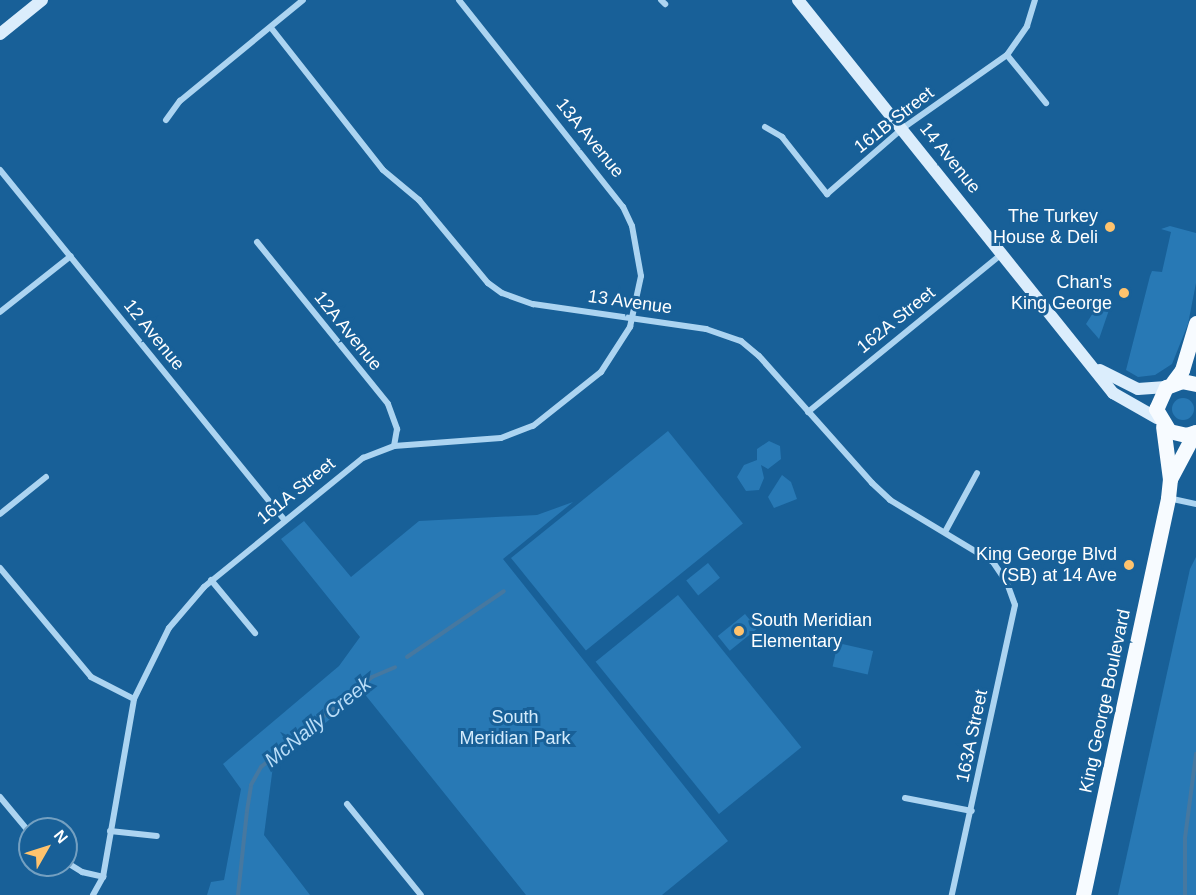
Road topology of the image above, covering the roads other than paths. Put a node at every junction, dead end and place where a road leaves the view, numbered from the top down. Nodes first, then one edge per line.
1 (42, 0) edge
2 (303, 0) edge
3 (459, 0) edge
4 (798, 0) edge
5 (1035, 0) edge
6 (272, 29) junction
7 (0, 34) edge
8 (1007, 55) junction
9 (1046, 103) dead end
10 (166, 120) dead end
11 (765, 127) dead end
12 (903, 128) junction
13 (0, 170) edge
14 (257, 242) dead end
15 (1004, 252) junction
16 (70, 256) junction
17 (0, 312) edge
18 (634, 318) junction
19 (1196, 323) edge
20 (1097, 368) junction
21 (1196, 384) edge
22 (1170, 385) junction
23 (808, 412) junction
24 (1160, 422) junction
25 (1195, 432) edge
26 (394, 446) junction
27 (977, 473) dead end
28 (46, 477) dead end
29 (1170, 479) junction
30 (1168, 498) junction
31 (1196, 504) edge
32 (0, 514) edge
33 (284, 519) junction
34 (945, 532) junction
35 (0, 568) edge
36 (212, 580) junction
37 (1008, 583) joint
38 (255, 633) dead end
39 (134, 699) junction
40 (0, 797) edge
41 (905, 798) dead end
42 (347, 804) dead end
43 (972, 812) junction
44 (18, 819) edge
45 (111, 831) junction
46 (157, 836) dead end
47 (78, 870) edge
48 (103, 877) junction
49 (93, 895) edge
50 (421, 895) edge
51 (952, 895) edge
52 (1083, 895) edge

1 - 7 street
2 - 6 street
3 - 18 street, 13A Avenue
4 - 12 street, 14 Avenue
5 - 8 street, 161B Street
6 - 10 street
6 - 18 street, 13 Avenue
8 - 9 street
8 - 12 street, 161B Street
11 - 12 street, 161B Street
12 - 15 street, 14 Avenue
13 - 16 street, 12 Avenue
14 - 26 street, 12A Avenue
15 - 20 street, 14 Avenue
15 - 23 street, 162A Street
16 - 17 street
16 - 33 street, 12 Avenue
18 - 23 street, 13 Avenue
18 - 26 street, 161A Street
19 - 22 main road
20 - 22 street, 14 Avenue
20 - 24 street, 14 Avenue
21 - 22 main road
22 - 24 main road, King George Boulevard
23 - 34 street, 13 Avenue
24 - 25 main road
24 - 29 main road, King George Boulevard
25 - 29 main road, King George Boulevard
26 - 33 street, 161A Street
27 - 34 street
28 - 32 street
29 - 30 main road, King George Boulevard
30 - 31 street
30 - 52 main road, King George Boulevard
33 - 36 street, 161A Street
34 - 37 street, 13 Avenue
35 - 39 street
36 - 38 street
36 - 39 street, 161A Street
37 - 43 street, 163A Street
39 - 45 street, 161A Street
40 - 44 street
41 - 43 street
42 - 50 street
43 - 51 street, 163A Street
45 - 46 street
45 - 48 street, 161A Street
47 - 48 street
48 - 49 street, 161A Street

